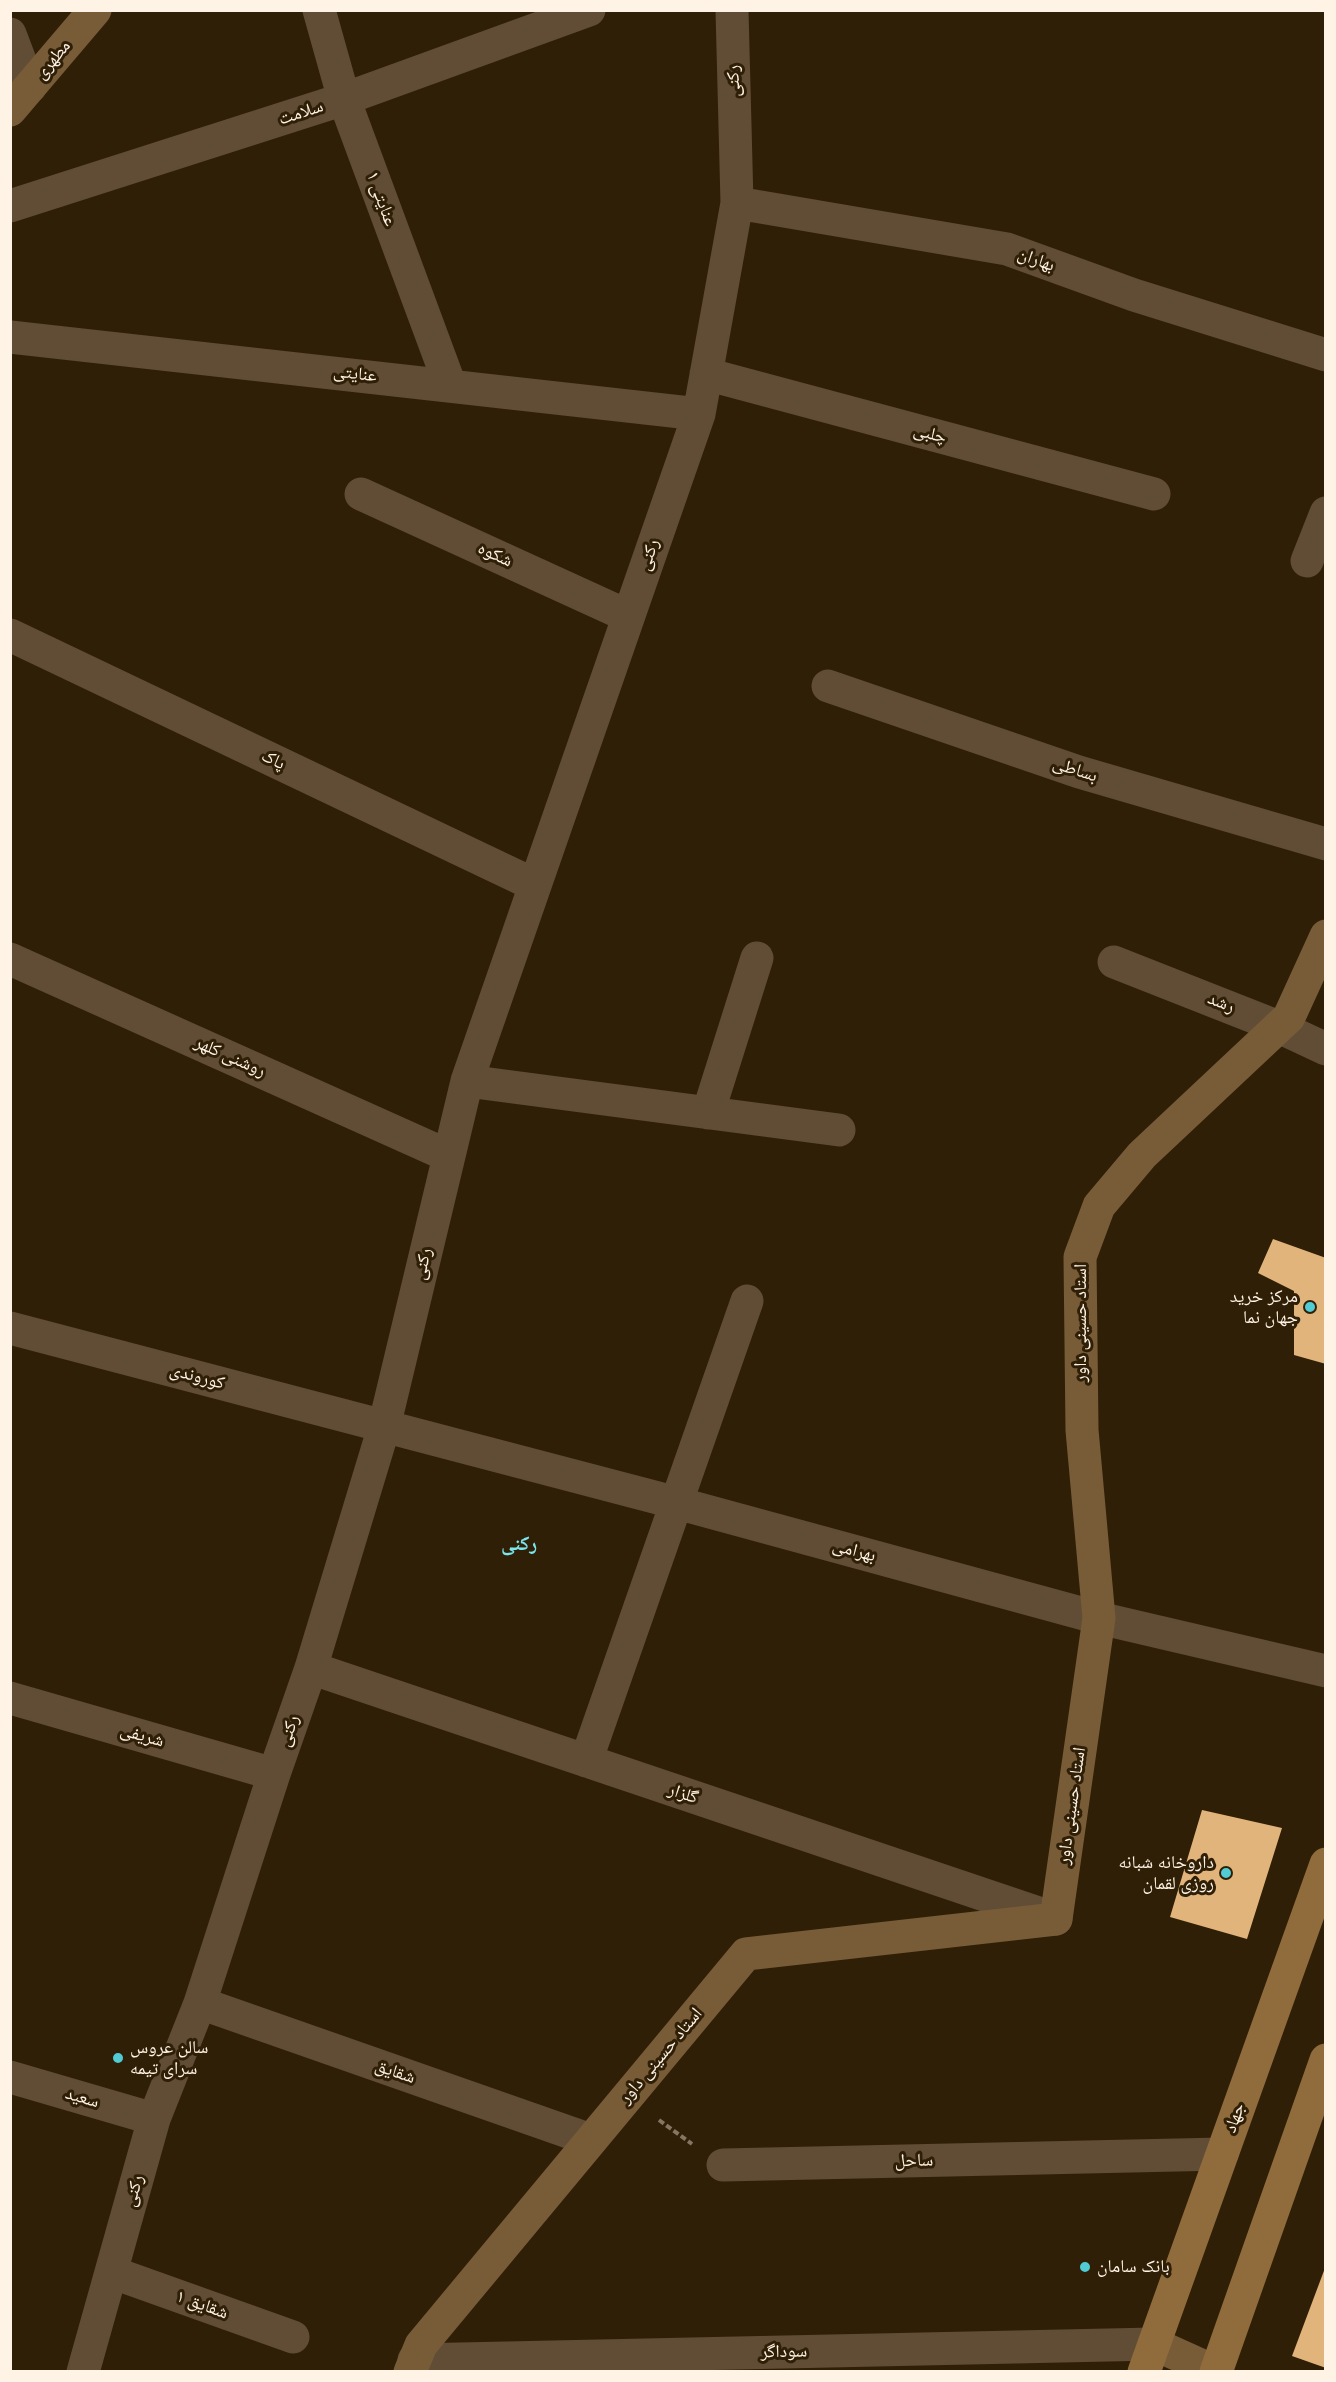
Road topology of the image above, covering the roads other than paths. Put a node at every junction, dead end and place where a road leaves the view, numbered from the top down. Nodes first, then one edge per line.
1 (95, 10) edge
2 (319, 10) edge
3 (589, 10) edge
4 (732, 10) edge
5 (10, 34) edge
6 (20, 98) edge
7 (344, 99) junction
8 (737, 203) junction
9 (10, 206) edge
10 (10, 337) edge
11 (1326, 355) edge
12 (706, 374) junction
13 (450, 385) junction
14 (699, 414) junction
15 (361, 494) dead end
16 (1154, 494) dead end
17 (1326, 513) edge
18 (1307, 561) dead end
19 (628, 616) junction
20 (10, 635) edge
21 (828, 686) dead end
22 (1326, 844) edge
23 (535, 885) junction
24 (1326, 936) edge
25 (757, 958) dead end
26 (10, 959) edge
27 (1114, 962) dead end
28 (1279, 1027) junction
29 (1326, 1048) edge
30 (467, 1081) junction
31 (708, 1113) junction
32 (839, 1130) dead end
33 (449, 1156) junction
34 (747, 1301) dead end
35 (10, 1328) edge
36 (384, 1427) junction
37 (677, 1503) junction
38 (1099, 1618) junction
39 (311, 1668) junction
40 (1326, 1671) edge
41 (10, 1698) edge
42 (586, 1761) junction
43 (274, 1774) junction
44 (1326, 1864) edge
45 (1056, 1919) junction
46 (200, 2003) junction
47 (1326, 2060) edge
48 (10, 2077) edge
49 (154, 2119) junction
50 (591, 2140) junction
51 (1222, 2154) junction
52 (723, 2165) road end
53 (111, 2272) junction
54 (293, 2337) dead end
55 (1149, 2358) edge
56 (412, 2366) edge
57 (1216, 2371) edge
58 (82, 2372) edge

1 - 6 street, مطهری
2 - 7 street, عنایتی ۱
3 - 7 street, سلامت
4 - 8 street, رکنی
5 - 6 street
7 - 9 street, سلامت
7 - 13 street, عنایتی ۱
8 - 11 street, بهاران
8 - 12 street, رکنی
10 - 13 street, عنایتی
12 - 14 street, رکنی
12 - 16 street, چلبی
13 - 14 street, عنایتی
14 - 19 street, رکنی
15 - 19 street, شکوه
17 - 18 street
19 - 23 street, رکنی
20 - 23 street, پاک
21 - 22 street, بساطی
23 - 30 street, رکنی
24 - 28 street, استاد حسینی داور
25 - 31 street
26 - 33 street, روشنی کلهر
27 - 28 street, رشد
28 - 29 street, رشد
28 - 38 street, استاد حسینی داور
30 - 31 street
30 - 33 street, رکنی
31 - 32 street
33 - 36 street, رکنی
34 - 37 street
35 - 36 street, کوروندی
36 - 37 street, بهرامی
36 - 39 street, رکنی
37 - 38 street, بهرامی
37 - 42 street
38 - 40 street, بهرامی
38 - 45 street, استاد حسینی داور
39 - 42 street, گلزار
39 - 43 street, رکنی
41 - 43 street, شریفی
42 - 45 street, گلزار
43 - 46 street, رکنی
44 - 51 main road, جهاد
45 - 50 street, استاد حسینی داور
46 - 49 street, رکنی
46 - 50 street, شقایق
47 - 57 main road
48 - 49 street, سعید
49 - 53 street, رکنی
50 - 56 street, استاد حسینی داور
51 - 52 street, ساحل
51 - 55 main road, جهاد
53 - 54 street, شقایق ۱
53 - 58 street, رکنی
55 - 56 street, سوداگر
55 - 57 street

